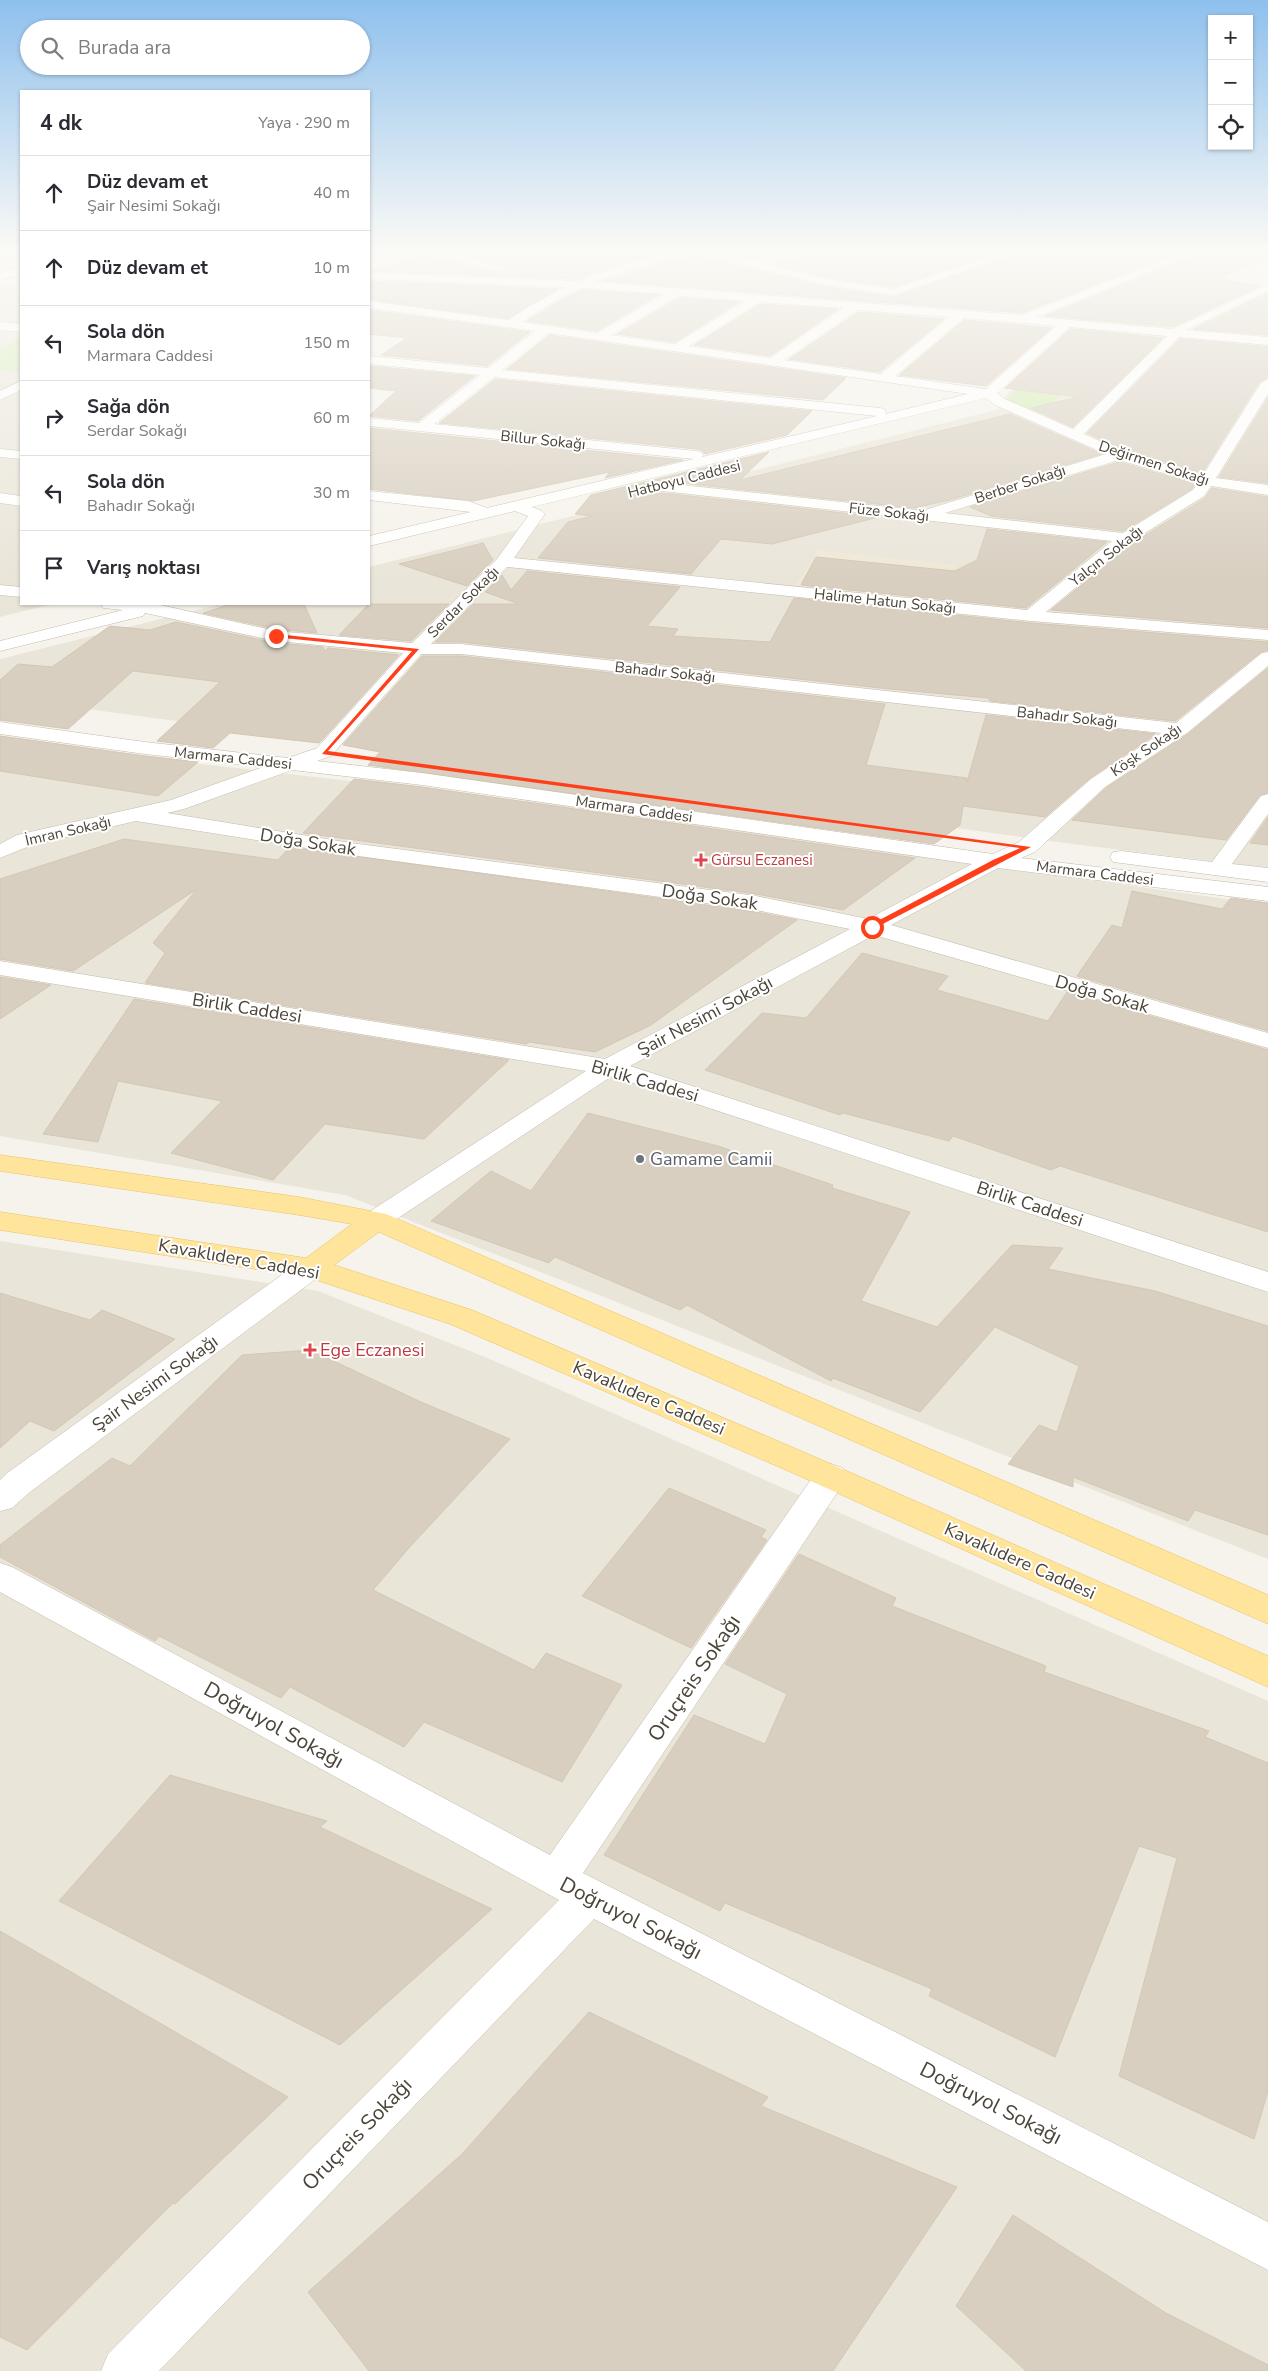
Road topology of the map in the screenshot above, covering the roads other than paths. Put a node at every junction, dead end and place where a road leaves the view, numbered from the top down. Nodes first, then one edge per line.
1 (370, 360) edge
2 (507, 360) edge
3 (756, 360) edge
4 (775, 360) edge
5 (906, 360) edge
6 (1031, 360) edge
7 (1151, 360) edge
8 (772, 362) junction
9 (491, 372) junction
10 (884, 378) junction
11 (1268, 383) edge
12 (0, 384) edge
13 (20, 386) edge
14 (0, 396) edge
15 (995, 398) junction
16 (902, 414) junction
17 (933, 418) junction
18 (370, 422) edge
19 (422, 427) junction
20 (1075, 435) junction
21 (0, 453) edge
22 (20, 455) edge
23 (1119, 455) junction
24 (718, 458) junction
25 (1206, 481) junction
26 (653, 486) junction
27 (1268, 490) edge
28 (370, 495) edge
29 (0, 498) edge
30 (20, 501) edge
31 (516, 506) junction
32 (489, 512) junction
33 (537, 514) junction
34 (922, 516) junction
35 (1126, 538) junction
36 (370, 541) edge
37 (370, 555) edge
38 (503, 562) junction
39 (0, 590) edge
40 (20, 592) edge
41 (101, 605) edge
42 (135, 605) edge
43 (161, 606) edge
44 (1031, 616) junction
45 (0, 629) edge
46 (1268, 635) edge
47 (0, 646) edge
48 (416, 649) junction
49 (1268, 657) edge
50 (0, 711) edge
51 (0, 728) edge
52 (1180, 729) junction
53 (324, 752) junction
54 (290, 763) junction
55 (1268, 800) edge
56 (138, 815) junction
57 (0, 836) edge
58 (25, 840) junction
59 (1027, 847) junction
60 (0, 852) edge
61 (995, 861) junction
62 (1218, 868) junction
63 (1268, 875) edge
64 (1268, 894) edge
65 (872, 927) junction
66 (0, 968) edge
67 (1268, 1041) edge
68 (609, 1067) junction
69 (0, 1163) edge
70 (376, 1220) junction
71 (0, 1221) edge
72 (311, 1268) junction
73 (1268, 1282) edge
74 (831, 1476) junction
75 (0, 1499) edge
76 (0, 1576) edge
77 (1268, 1610) edge
78 (1268, 1672) edge
79 (573, 1888) junction
80 (1268, 2247) edge
81 (125, 2371) edge

1 - 9 street
2 - 9 street
3 - 8 street, Değirmen Sokağı
4 - 8 street
5 - 10 street
6 - 15 street
7 - 20 street
8 - 10 street, Değirmen Sokağı
9 - 16 street
9 - 19 street
10 - 15 street, Değirmen Sokağı
11 - 25 street, Yalçın Sokağı
12 - 13 street
13 - 14 street
15 - 16 street, Hatboyu Caddesi
15 - 17 street, Hatboyu Caddesi
15 - 20 street, Değirmen Sokağı
16 - 17 street
16 - 24 street, Hatboyu Caddesi
17 - 26 street, Hatboyu Caddesi
18 - 19 street, Billur Sokağı
19 - 24 street, Billur Sokağı
20 - 23 street, Değirmen Sokağı
21 - 22 street
23 - 25 street, Değirmen Sokağı
23 - 34 street, Berber Sokağı
24 - 31 street, Hatboyu Caddesi
25 - 27 street, Değirmen Sokağı
25 - 35 street, Yalçın Sokağı
26 - 33 street, Hatboyu Caddesi
26 - 34 street, Füze Sokağı
28 - 32 street, Hatboyu Caddesi
29 - 30 street
31 - 32 street, Hatboyu Caddesi
31 - 33 street
32 - 36 street, Hatboyu Caddesi
33 - 37 street, Hatboyu Caddesi
33 - 38 street, Serdar Sokağı
34 - 35 street, Füze Sokağı
35 - 44 street, Yalçın Sokağı
38 - 44 street, Halime Hatun Sokağı
38 - 48 street, Serdar Sokağı
39 - 40 street
41 - 45 street
42 - 43 street, Bahadır Sokağı
43 - 47 street
43 - 48 street, Bahadır Sokağı
44 - 46 street, Halime Hatun Sokağı
48 - 52 street, Bahadır Sokağı
48 - 53 street, Serdar Sokağı
49 - 52 street, Köşk Sokağı
50 - 53 street, Marmara Caddesi
51 - 54 street, Marmara Caddesi
52 - 59 street, Köşk Sokağı
53 - 54 street, İmran Sokağı
53 - 59 street, Marmara Caddesi
54 - 56 street, İmran Sokağı
54 - 61 street, Marmara Caddesi
55 - 62 street
56 - 58 street, İmran Sokağı
56 - 65 street, Doğa Sokak
57 - 58 street
58 - 60 street, İmran Sokağı
59 - 61 street, Şair Nesimi Sokağı
59 - 62 street, Marmara Caddesi
61 - 64 street, Marmara Caddesi
61 - 65 street, Şair Nesimi Sokağı
62 - 63 street, Marmara Caddesi
65 - 67 street, Doğa Sokak
65 - 68 street, Şair Nesimi Sokağı
66 - 68 street, Birlik Caddesi
68 - 70 street, Şair Nesimi Sokağı
68 - 73 street, Birlik Caddesi
69 - 70 main road
70 - 72 main road
70 - 77 main road
71 - 72 main road, Kavaklıdere Caddesi
72 - 74 main road, Kavaklıdere Caddesi
72 - 75 street, Şair Nesimi Sokağı
74 - 78 main road, Kavaklıdere Caddesi
74 - 79 street, Oruçreis Sokağı
76 - 79 street, Doğruyol Sokağı
79 - 80 street, Doğruyol Sokağı
79 - 81 street, Oruçreis Sokağı

